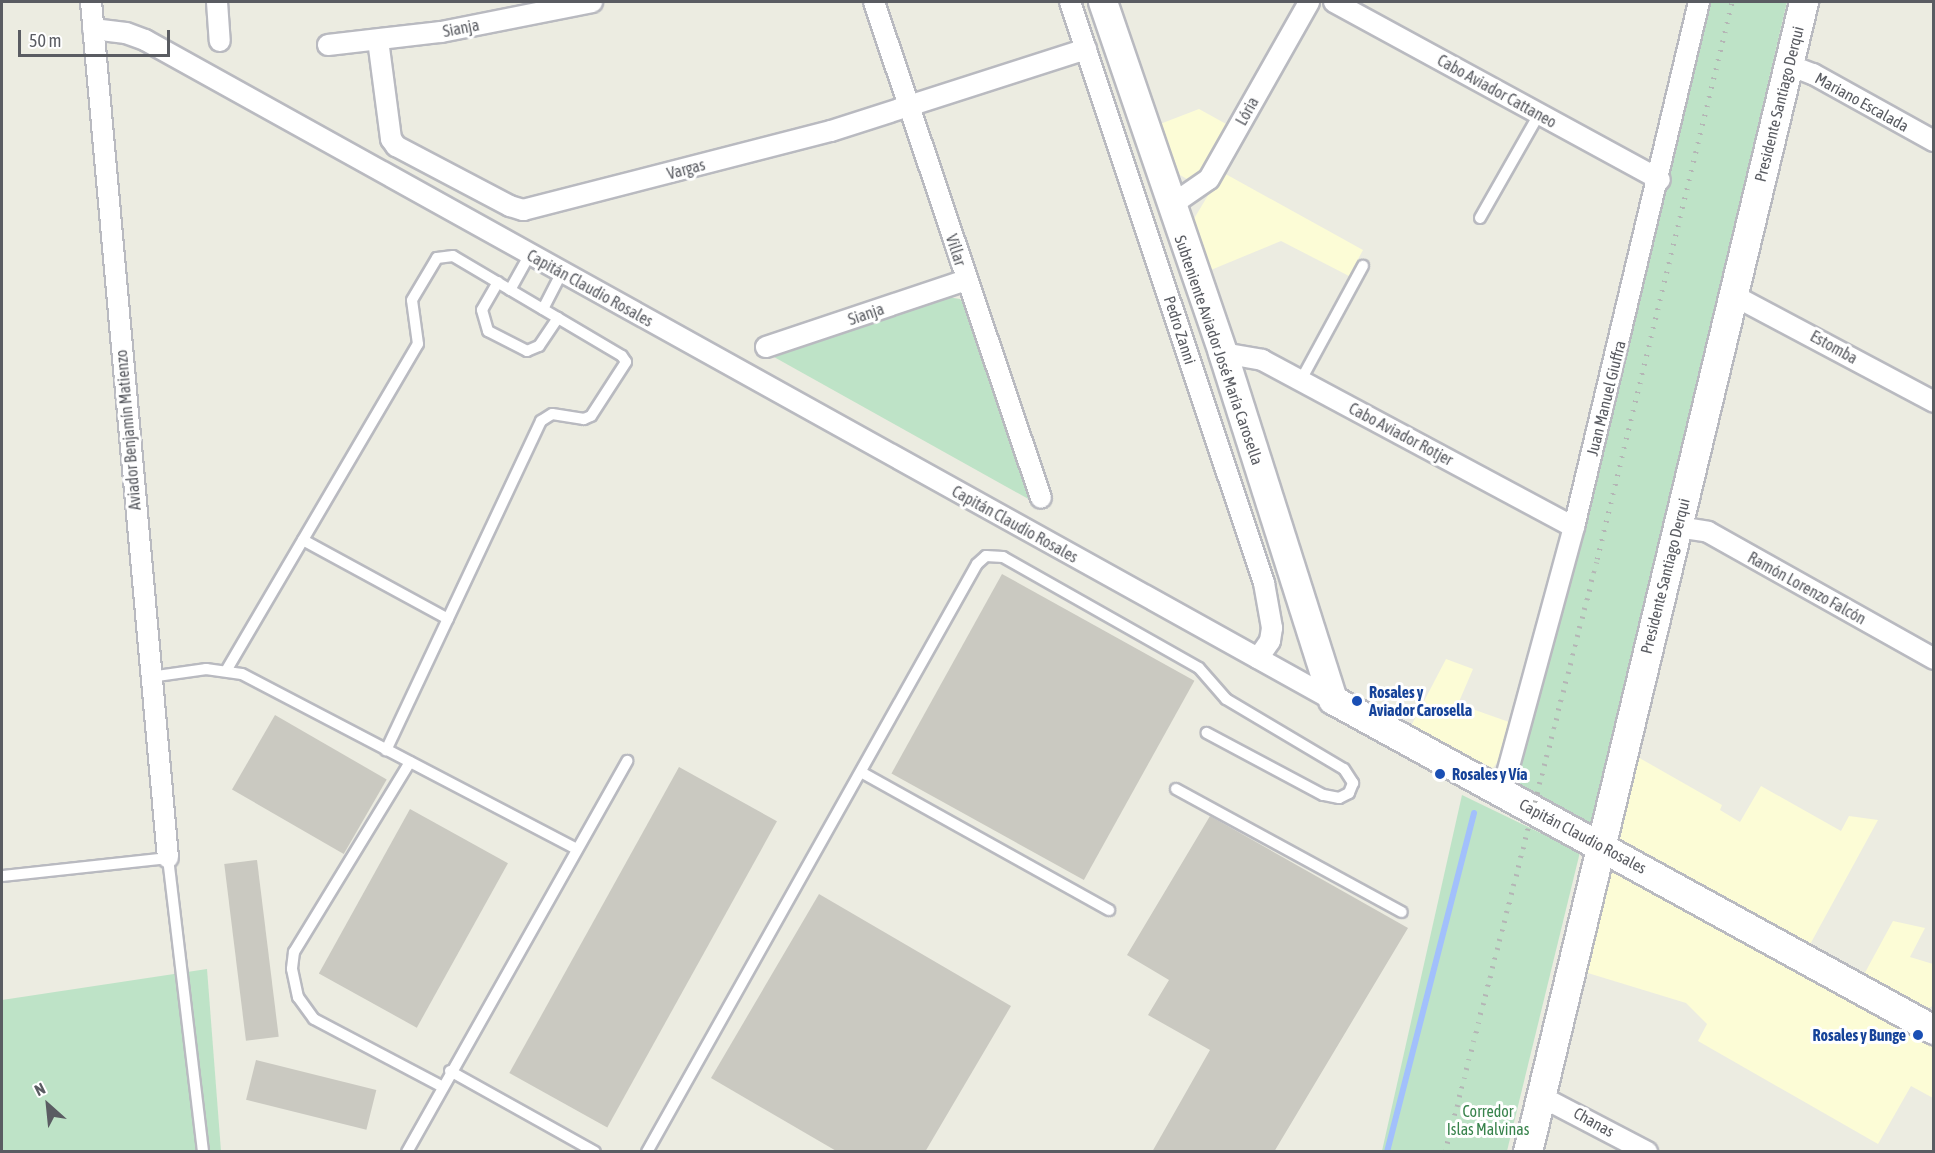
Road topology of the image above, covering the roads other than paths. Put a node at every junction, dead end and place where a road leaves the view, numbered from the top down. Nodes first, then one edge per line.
1 (91, 2) edge
2 (217, 2) edge
3 (592, 2) edge
4 (874, 2) edge
5 (1070, 2) edge
6 (1103, 2) edge
7 (1308, 2) edge
8 (1334, 2) edge
9 (1700, 2) edge
10 (1804, 2) edge
11 (93, 29) junction
12 (220, 40) dead end
13 (378, 40) junction
14 (328, 45) dead end
15 (1086, 49) junction
16 (1789, 65) junction
17 (910, 108) junction
18 (1539, 114) junction
19 (1934, 141) edge
20 (1660, 180) junction
21 (1170, 207) junction
22 (1480, 218) dead end
23 (530, 254) junction
24 (1363, 266) dead end
25 (562, 272) junction
26 (966, 280) junction
27 (498, 282) junction
28 (510, 290) junction
29 (1733, 295) junction
30 (543, 309) junction
31 (558, 318) junction
32 (766, 347) dead end
33 (1223, 353) junction
34 (1301, 380) junction
35 (1934, 402) edge
36 (1041, 498) dead end
37 (1574, 527) junction
38 (1678, 528) junction
39 (303, 540) junction
40 (448, 619) junction
41 (1258, 658) junction
42 (1934, 659) edge
43 (226, 671) junction
44 (150, 677) junction
45 (1333, 700) junction
46 (1207, 733) dead end
47 (386, 750) junction
48 (627, 761) dead end
49 (410, 762) junction
50 (861, 772) junction
51 (1176, 789) dead end
52 (1502, 792) junction
53 (1599, 844) junction
54 (575, 848) junction
55 (168, 858) junction
56 (2, 876) edge
57 (1108, 910) dead end
58 (1402, 912) dead end
59 (1934, 1030) edge
60 (450, 1071) junction
61 (441, 1086) junction
62 (1540, 1096) junction
63 (203, 1152) edge
64 (407, 1152) edge
65 (595, 1152) edge
66 (647, 1152) edge
67 (1527, 1152) edge
68 (1647, 1152) edge

1 - 11 street, Aviador Benjamín Matienzo
2 - 12 street
3 - 13 street, Sianja
4 - 17 street, Villar
5 - 15 street, Pedro Zanni
6 - 21 street, Subteniente Aviador José María Carosella
7 - 21 street, Lória
8 - 18 street, Cabo Aviador Cattaneo
9 - 20 street, Juan Manuel Giuffra
10 - 16 street, Presidente Santiago Derqui
11 - 23 street, Capitán Claudio Rosales
11 - 44 street, Aviador Benjamín Matienzo
13 - 14 street, Sianja
13 - 17 street, Vargas
15 - 17 street, Vargas
15 - 41 street, Pedro Zanni
16 - 19 street, Mariano Escalada
16 - 29 street, Presidente Santiago Derqui
17 - 26 street, Villar
18 - 20 street, Cabo Aviador Cattaneo
18 - 22 lane
20 - 37 street, Juan Manuel Giuffra
21 - 33 street, Subteniente Aviador José María Carosella
23 - 25 street, Capitán Claudio Rosales
23 - 28 lane
24 - 34 lane
25 - 30 lane
25 - 41 street, Capitán Claudio Rosales
26 - 32 street, Sianja
26 - 36 street, Villar
27 - 28 lane
27 - 31 lane
27 - 39 lane
28 - 30 lane
29 - 35 street, Estomba
29 - 38 street, Presidente Santiago Derqui
30 - 31 lane
31 - 40 lane
33 - 34 street, Cabo Aviador Rotjer
33 - 45 street, Subteniente Aviador José María Carosella
34 - 37 street, Cabo Aviador Rotjer
37 - 52 street, Juan Manuel Giuffra
38 - 42 street, Ramón Lorenzo Falcón
38 - 53 street, Presidente Santiago Derqui
39 - 40 lane
39 - 43 lane
40 - 47 lane
41 - 45 street, Capitán Claudio Rosales
43 - 44 lane
43 - 47 lane
44 - 55 street, Aviador Benjamín Matienzo
45 - 52 street, Capitán Claudio Rosales
46 - 50 lane
47 - 49 lane
48 - 54 lane
49 - 54 lane
49 - 61 lane
50 - 57 lane
50 - 66 lane
51 - 58 lane
52 - 53 street, Capitán Claudio Rosales
53 - 59 street, Capitán Claudio Rosales
53 - 62 street, Presidente Santiago Derqui
54 - 60 lane
55 - 56 lane
55 - 63 lane
60 - 61 lane
60 - 65 lane
61 - 64 lane
62 - 67 street, Presidente Santiago Derqui
62 - 68 street, Chanas

